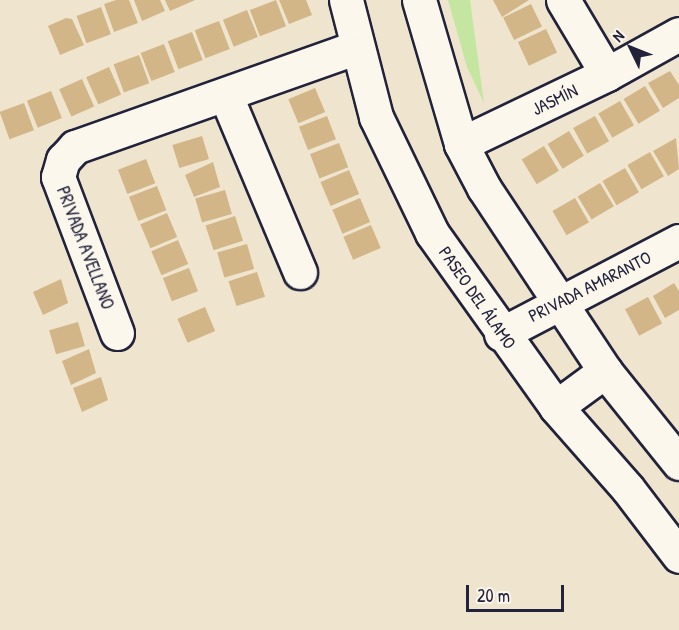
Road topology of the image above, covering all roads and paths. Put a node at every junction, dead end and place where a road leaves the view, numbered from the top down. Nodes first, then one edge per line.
1 (345, 0) edge
2 (419, 0) edge
3 (563, 0) edge
4 (679, 34) edge
5 (355, 48) junction
6 (607, 75) junction
7 (226, 96) junction
8 (461, 144) junction
9 (679, 241) edge
10 (300, 272) dead end
11 (557, 302) junction
12 (117, 333) dead end
13 (501, 334) junction
14 (605, 371) junction
15 (556, 407) junction
16 (679, 463) edge
17 (679, 556) edge

1 - 5 street, PASEO DEL ÁLAMO
2 - 8 street
3 - 6 street
4 - 6 street, JASMÍN
5 - 7 street, PRIVADA AVELLANO
5 - 13 street, PASEO DEL ÁLAMO
6 - 8 street, JASMÍN
7 - 10 street
7 - 12 street, PRIVADA AVELLANO
8 - 11 street
9 - 11 street, PRIVADA AMARANTO
11 - 13 street, PRIVADA AMARANTO
11 - 14 street
13 - 15 street, PASEO DEL ÁLAMO
14 - 15 street
14 - 16 street
15 - 17 street, PASEO DEL ÁLAMO

